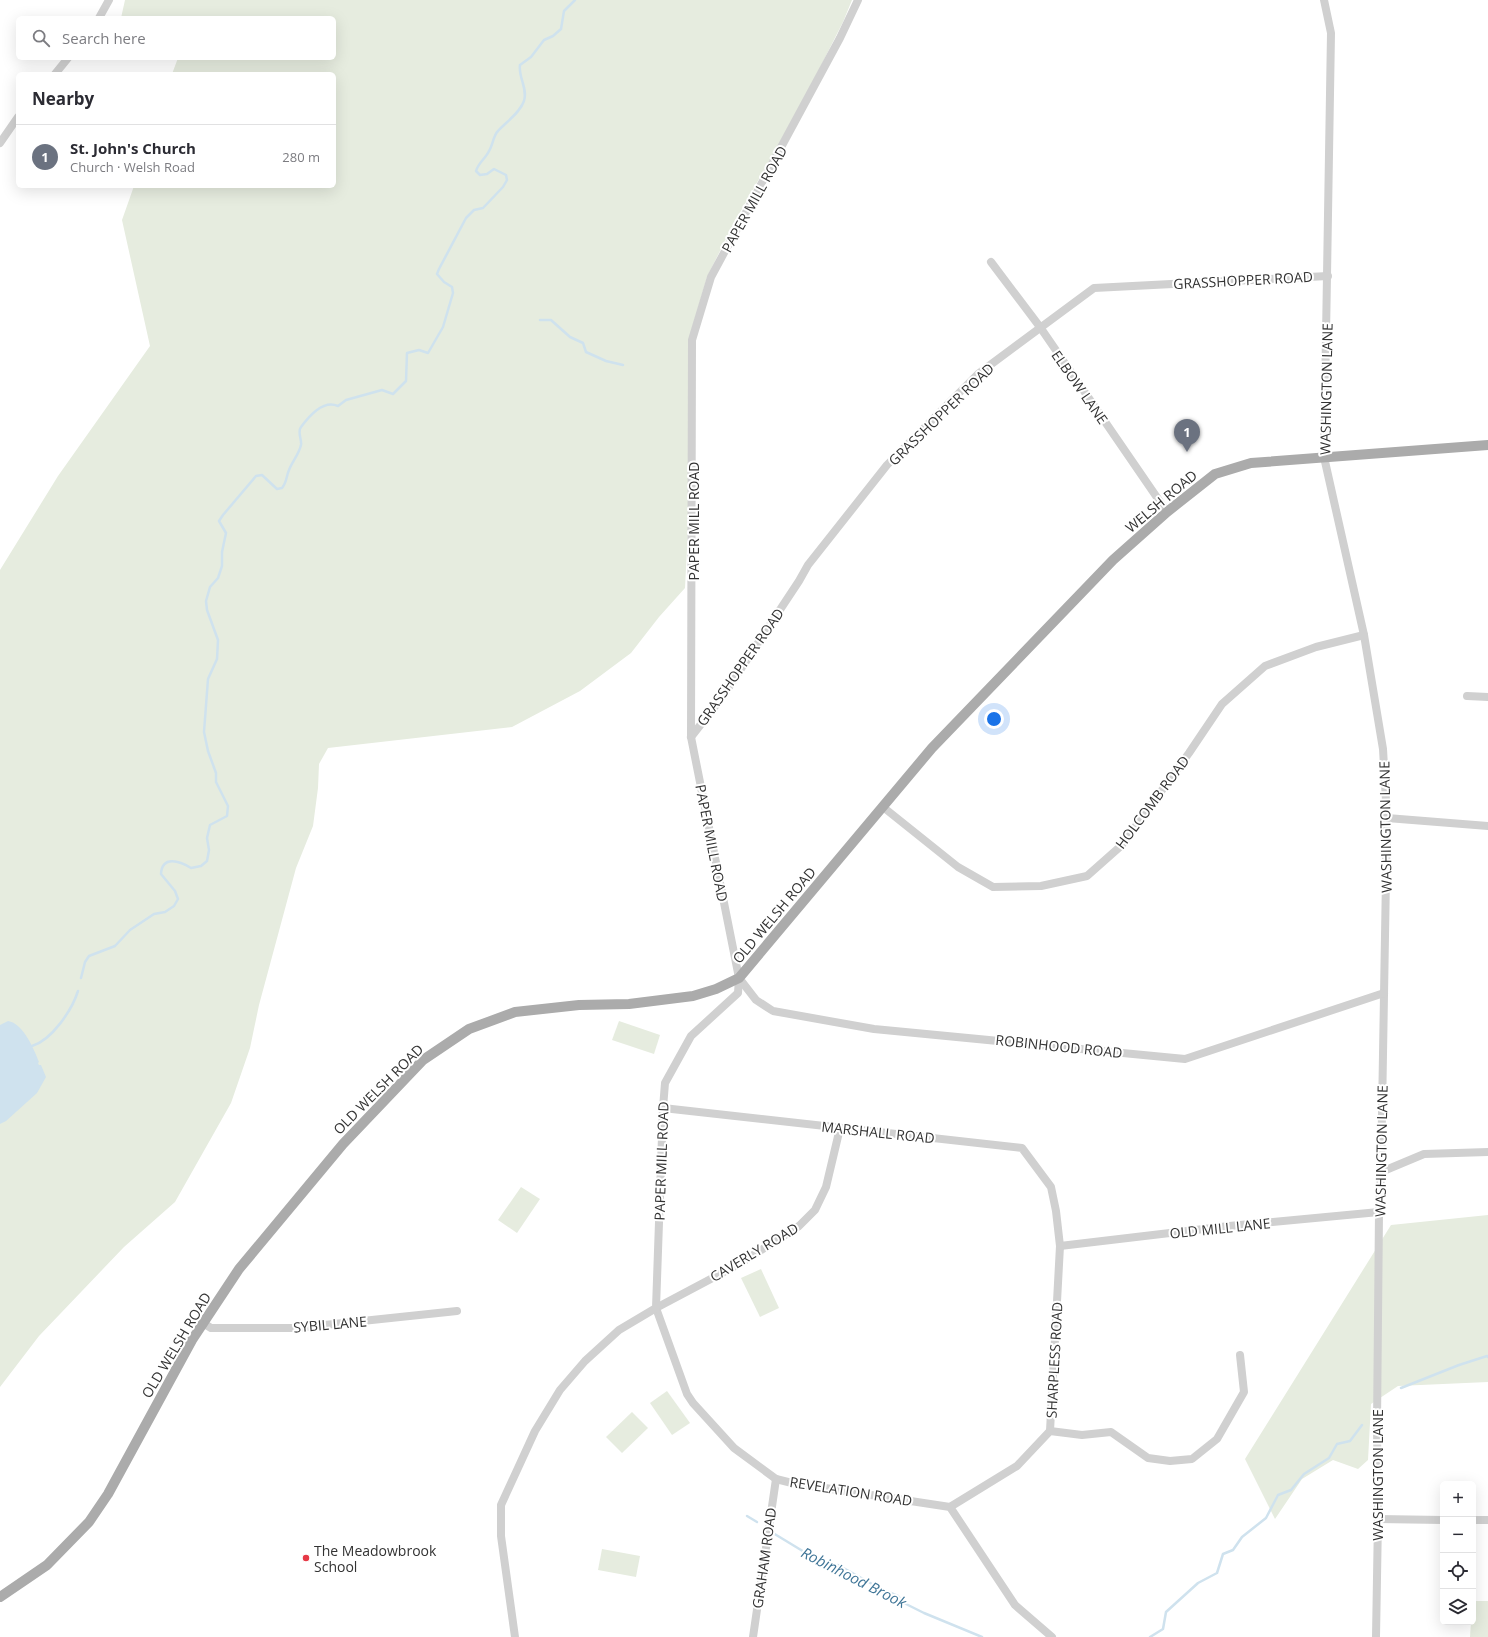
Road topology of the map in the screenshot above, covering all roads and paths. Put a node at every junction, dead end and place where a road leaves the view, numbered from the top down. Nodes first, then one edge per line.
1 (109, 0) edge
2 (858, 0) edge
3 (1324, 0) edge
4 (101, 16) edge
5 (66, 60) edge
6 (57, 72) edge
7 (16, 120) edge
8 (0, 143) edge
9 (991, 262) dead end
10 (1328, 276) junction
11 (1040, 327) junction
12 (1488, 444) edge
13 (1324, 456) junction
14 (1167, 512) junction
15 (1364, 635) junction
16 (1467, 696) dead end
17 (1488, 697) edge
18 (692, 737) junction
19 (932, 748) joint
20 (883, 808) junction
21 (1387, 818) junction
22 (1488, 826) edge
23 (739, 978) junction
24 (1384, 993) junction
25 (663, 1108) junction
26 (840, 1128) junction
27 (1488, 1152) edge
28 (1381, 1172) junction
29 (1056, 1211) joint
30 (1379, 1212) junction
31 (1060, 1246) junction
32 (656, 1308) junction
33 (457, 1311) dead end
34 (203, 1323) junction
35 (1240, 1355) dead end
36 (1050, 1430) junction
37 (776, 1479) junction
38 (950, 1507) junction
39 (1378, 1519) junction
40 (1440, 1520) edge
41 (1476, 1520) edge
42 (1488, 1520) edge
43 (0, 1597) edge
44 (515, 1637) edge
45 (752, 1637) edge
46 (1052, 1637) edge
47 (1376, 1637) edge

1 - 4 street
2 - 18 street, PAPER MILL ROAD
3 - 10 street, WASHINGTON LANE
5 - 6 street
7 - 8 street
9 - 11 street, ELBOW LANE
10 - 11 street, GRASSHOPPER ROAD
10 - 13 street, WASHINGTON LANE
11 - 14 street, ELBOW LANE
11 - 18 street, GRASSHOPPER ROAD
12 - 13 main road, WELSH ROAD
13 - 14 main road, WELSH ROAD
13 - 15 street, WASHINGTON LANE
14 - 19 main road, WELSH ROAD
15 - 20 street, HOLCOMB ROAD
15 - 21 street, WASHINGTON LANE
16 - 17 street
18 - 23 street, PAPER MILL ROAD
19 - 20 main road, OLD WELSH ROAD
20 - 23 main road, OLD WELSH ROAD
21 - 22 street
21 - 24 street, WASHINGTON LANE
23 - 24 street, ROBINHOOD ROAD
23 - 25 street, PAPER MILL ROAD
23 - 34 main road, OLD WELSH ROAD
24 - 28 street, WASHINGTON LANE
25 - 26 street, MARSHALL ROAD
25 - 32 street, PAPER MILL ROAD
26 - 29 street, MARSHALL ROAD
26 - 32 street, CAVERLY ROAD
27 - 28 street
28 - 30 street, WASHINGTON LANE
29 - 31 street, SHARPLESS ROAD
30 - 31 street, OLD MILL LANE
30 - 39 street, WASHINGTON LANE
31 - 36 street, SHARPLESS ROAD
32 - 37 street, REVELATION ROAD
32 - 44 street
33 - 34 street, SYBIL LANE
34 - 43 main road, OLD WELSH ROAD
35 - 36 street
36 - 38 street, SHARPLESS ROAD
37 - 38 street, REVELATION ROAD
37 - 45 street, GRAHAM ROAD
38 - 46 street
39 - 40 street
39 - 47 street, WASHINGTON LANE
41 - 42 street

